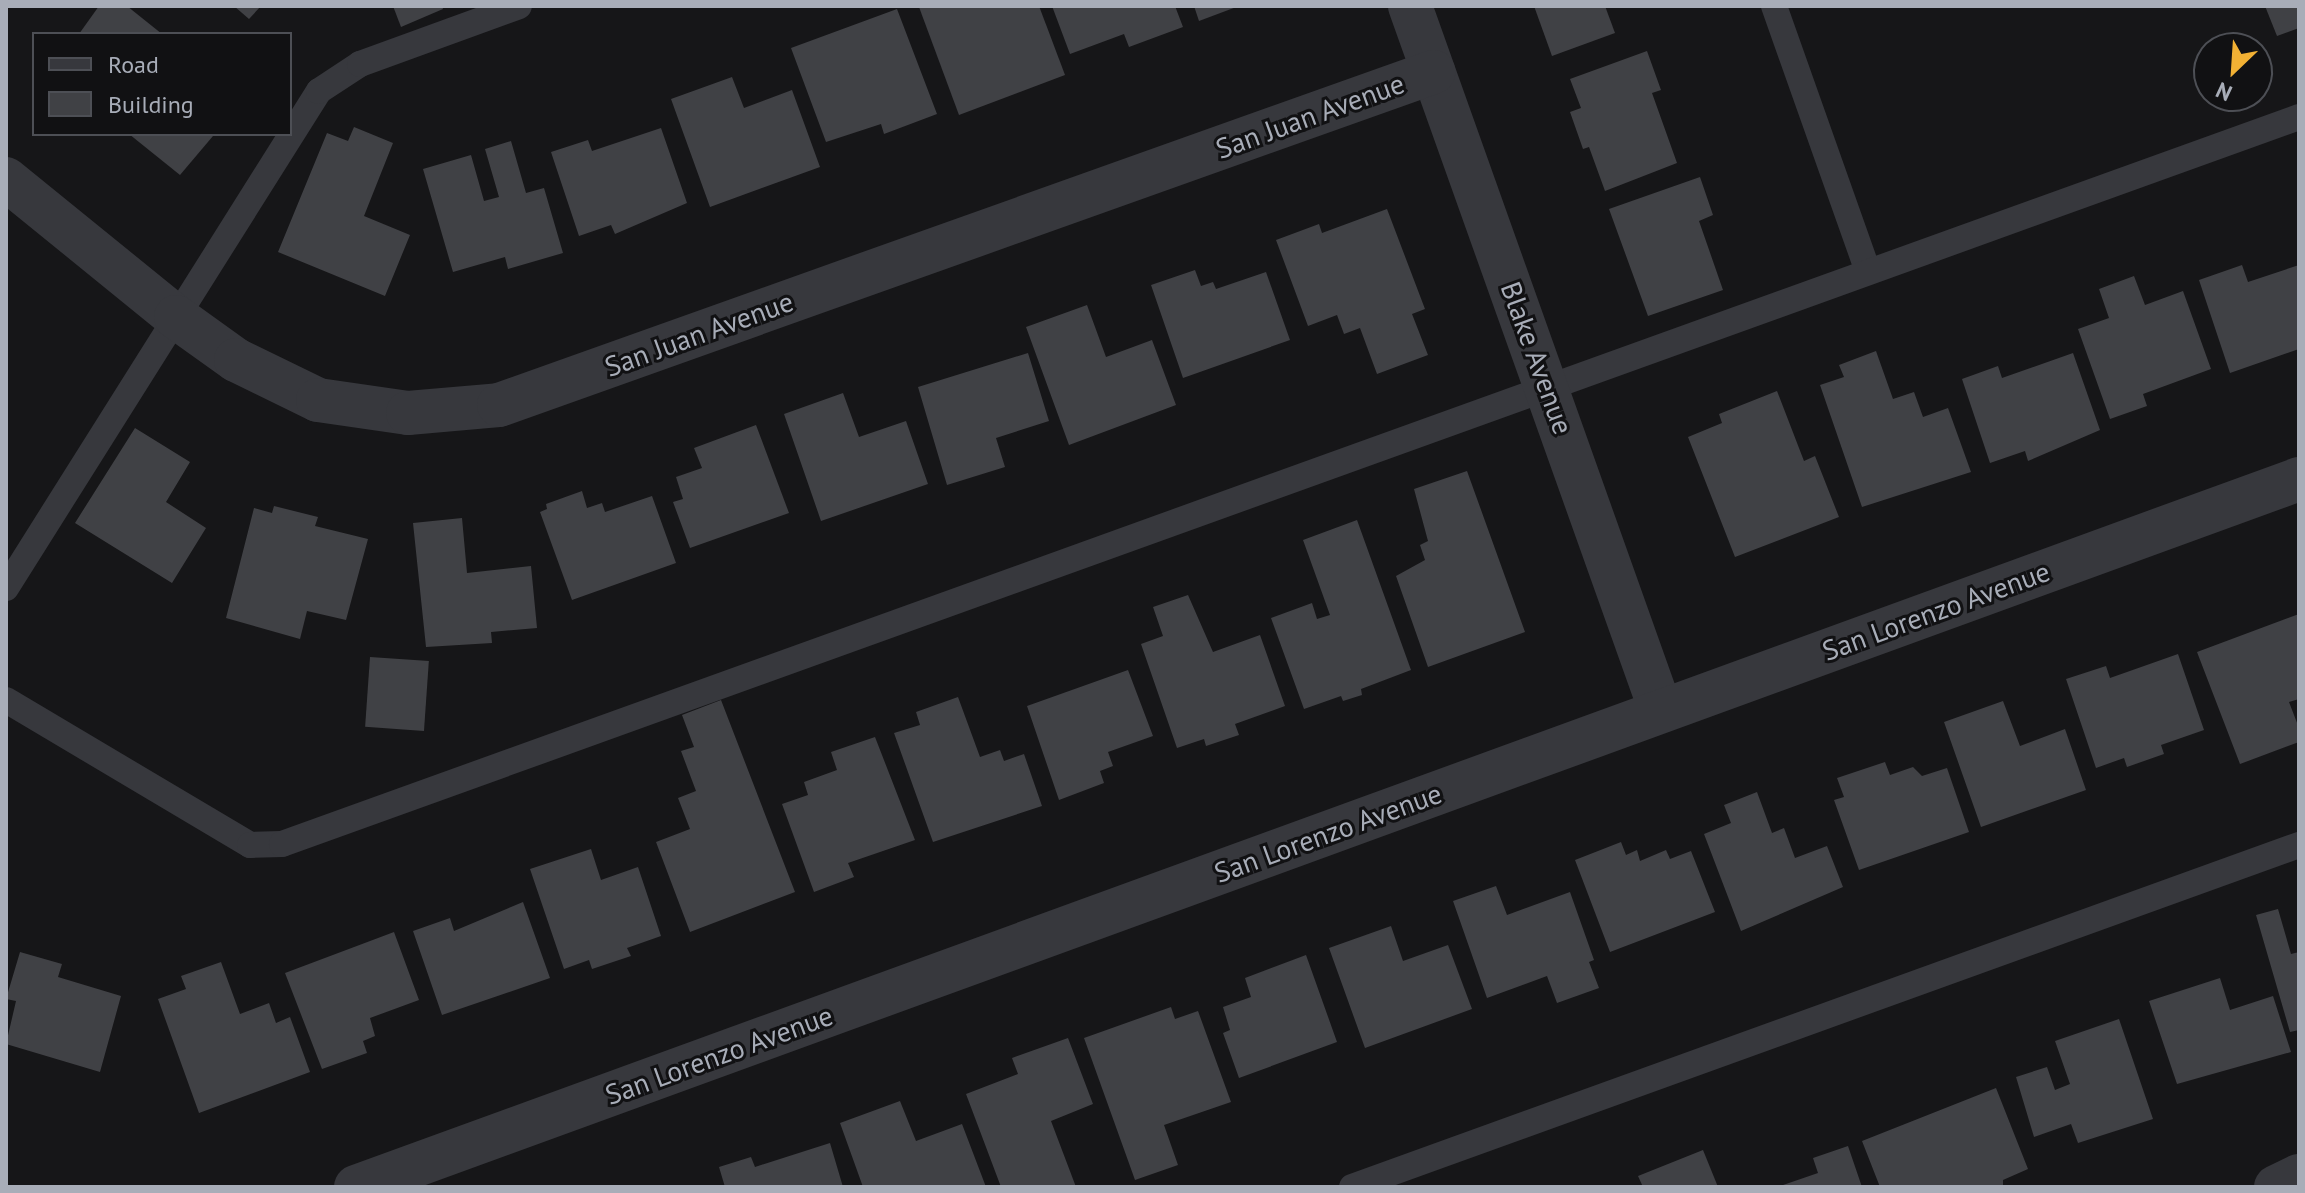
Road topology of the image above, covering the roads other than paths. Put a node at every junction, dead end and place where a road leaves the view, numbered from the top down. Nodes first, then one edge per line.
1 (519, 6) edge
2 (1410, 6) edge
3 (1774, 6) edge
4 (1433, 72) junction
5 (2299, 117) edge
6 (292, 134) edge
7 (291, 136) edge
8 (6, 179) edge
9 (1868, 272) junction
10 (176, 317) junction
11 (1548, 388) junction
12 (2299, 479) edge
13 (6, 588) edge
14 (6, 700) edge
15 (1661, 711) junction
16 (2299, 845) edge
17 (2299, 1176) edge
18 (356, 1187) edge
19 (1352, 1187) edge
20 (2276, 1187) edge

1 - 6 lane
2 - 4 street, Blake Avenue
3 - 9 lane
4 - 10 street, San Juan Avenue
4 - 11 street, Blake Avenue
5 - 9 lane
7 - 10 lane
8 - 10 street, San Juan Avenue
9 - 11 lane
10 - 13 lane
11 - 14 lane
11 - 15 street, Blake Avenue
12 - 15 street, San Lorenzo Avenue
15 - 18 street, San Lorenzo Avenue
16 - 19 lane
17 - 20 street

